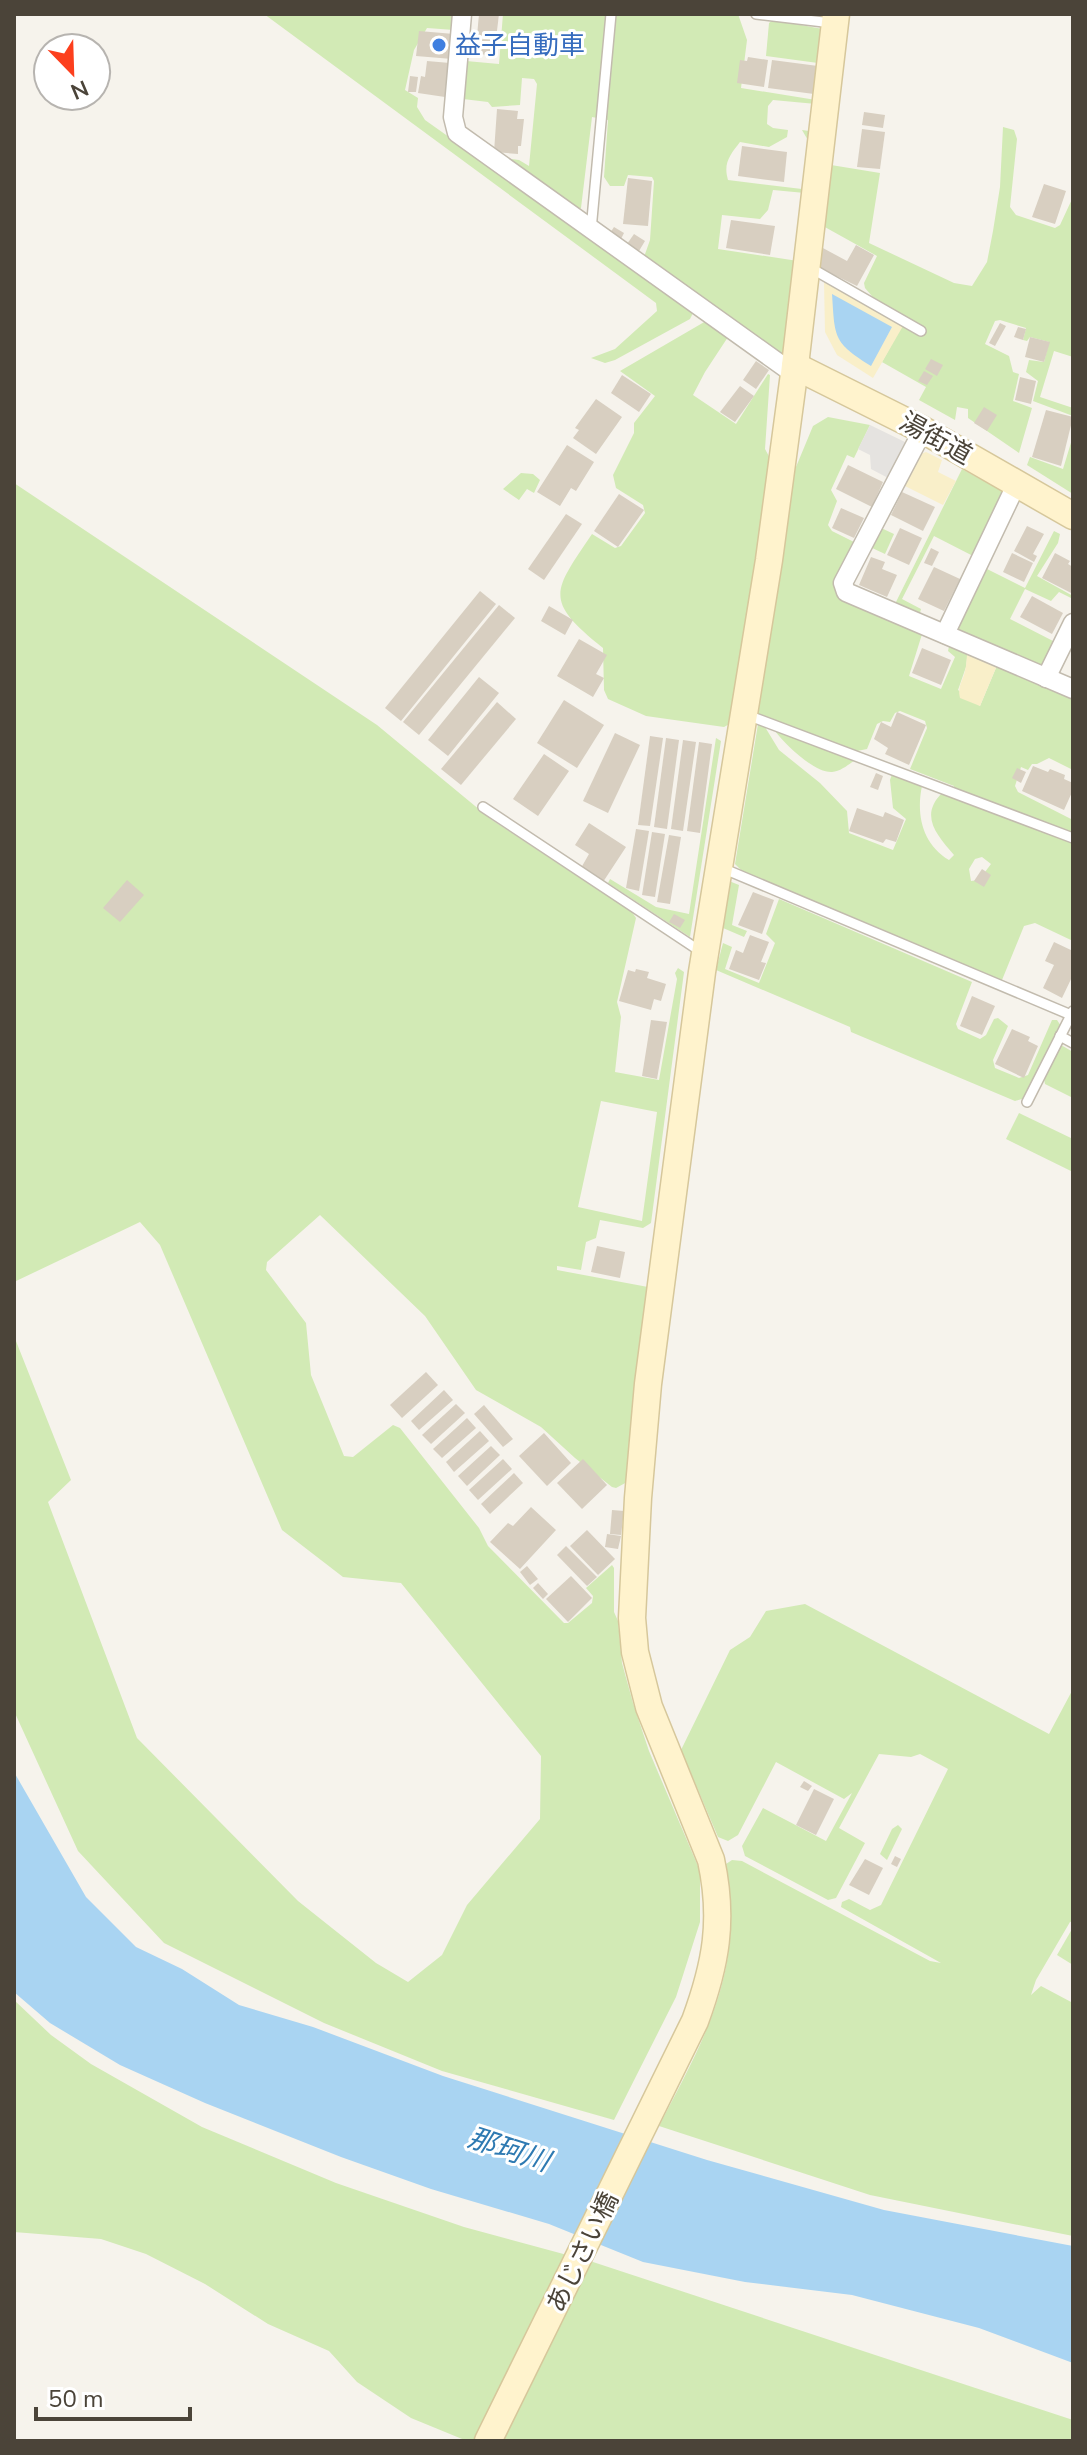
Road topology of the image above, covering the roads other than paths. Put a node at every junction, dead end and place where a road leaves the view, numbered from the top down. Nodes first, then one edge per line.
1 (462, 14) edge
2 (611, 14) edge
3 (756, 14) edge
4 (835, 19) edge
5 (591, 230) junction
6 (807, 266) junction
7 (921, 331) dead end
8 (795, 370) junction
9 (923, 430) junction
10 (1017, 483) junction
11 (1073, 516) edge
12 (1073, 623) edge
13 (945, 634) junction
14 (1046, 678) junction
15 (1073, 689) edge
16 (744, 714) junction
17 (483, 807) dead end
18 (1073, 838) edge
19 (719, 866) junction
20 (705, 954) junction
21 (1072, 1013) edge
22 (1060, 1036) junction
23 (1073, 1043) edge
24 (1027, 1102) dead end
25 (488, 2441) edge

1 - 5 street
2 - 5 lane
3 - 4 lane
4 - 6 street, あじさい橋
5 - 8 street
6 - 7 lane
6 - 8 street, あじさい橋
8 - 9 street, 湯街道
8 - 16 street, あじさい橋
9 - 10 street, 湯街道
9 - 13 street
10 - 11 street, 湯街道
10 - 13 street
12 - 14 street
13 - 14 street
14 - 15 street
16 - 18 lane
16 - 19 street, あじさい橋
17 - 20 lane
19 - 20 street, あじさい橋
19 - 21 lane
20 - 25 street, あじさい橋
21 - 22 lane
22 - 23 lane
22 - 24 lane

